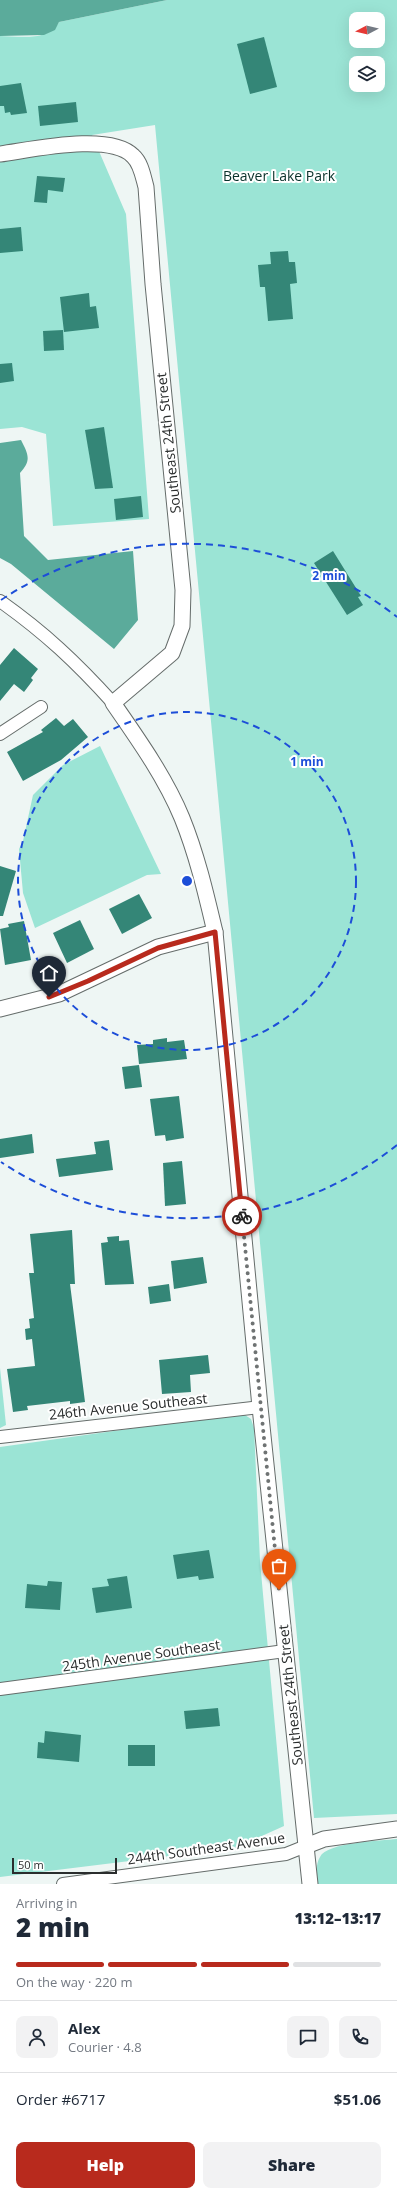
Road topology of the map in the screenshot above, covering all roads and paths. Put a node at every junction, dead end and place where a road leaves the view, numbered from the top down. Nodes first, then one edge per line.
1 (0, 154) edge
2 (0, 601) edge
3 (112, 703) junction
4 (41, 707) dead end
5 (0, 734) edge
6 (215, 932) junction
7 (0, 1009) edge
8 (260, 1407) junction
9 (0, 1437) edge
10 (285, 1650) junction
11 (0, 1689) edge
12 (397, 1829) edge
13 (306, 1846) junction
14 (63, 1884) edge
15 (310, 1884) edge

1 - 3 street, Southeast 24th Street
2 - 3 street
3 - 6 street, Southeast 24th Street
4 - 5 street
6 - 7 street
6 - 8 street, Southeast 24th Street
8 - 9 street, 246th Avenue Southeast
8 - 10 street, Southeast 24th Street
10 - 11 street, 245th Avenue Southeast
10 - 13 street, Southeast 24th Street
12 - 13 street
13 - 14 street, 244th Southeast Avenue
13 - 15 street, Southeast 24th Street

